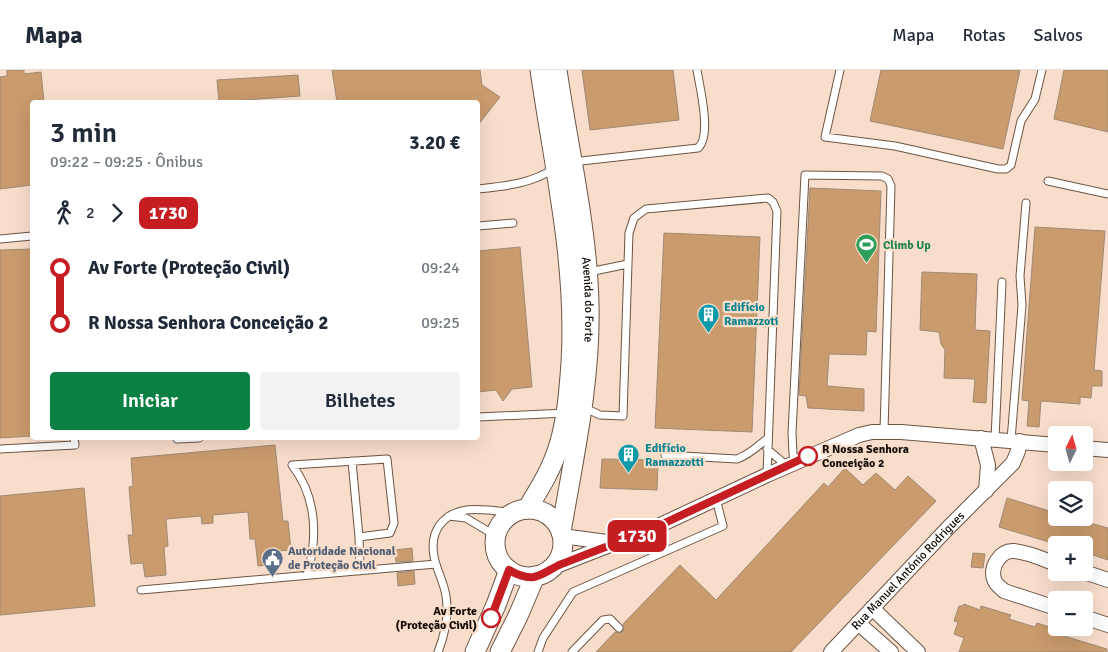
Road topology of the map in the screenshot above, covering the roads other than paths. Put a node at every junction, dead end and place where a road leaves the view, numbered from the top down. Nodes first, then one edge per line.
1 (540, 70) edge
2 (557, 70) edge
3 (698, 70) edge
4 (840, 70) edge
5 (1042, 70) edge
6 (563, 165) junction
7 (1048, 182) dead end
8 (480, 189) edge
9 (1108, 194) edge
10 (1026, 203) dead end
11 (513, 223) dead end
12 (480, 226) edge
13 (30, 236) edge
14 (0, 238) edge
15 (628, 264) junction
16 (587, 273) junction
17 (1002, 282) dead end
18 (574, 410) junction
19 (480, 417) edge
20 (884, 431) junction
21 (768, 438) junction
22 (988, 438) junction
23 (74, 440) edge
24 (1016, 441) junction
25 (1048, 444) edge
26 (0, 449) edge
27 (767, 449) junction
28 (1093, 449) edge
29 (1108, 450) edge
30 (665, 455) dead end
31 (352, 461) junction
32 (791, 464) junction
33 (767, 475) junction
34 (986, 491) junction
35 (716, 499) junction
36 (520, 511) junction
37 (449, 516) junction
38 (562, 534) junction
39 (496, 536) junction
40 (359, 537) junction
41 (615, 543) junction
42 (1048, 561) edge
43 (436, 564) junction
44 (509, 570) junction
45 (360, 571) junction
46 (543, 572) junction
47 (308, 575) junction
48 (1093, 575) edge
49 (1108, 580) edge
50 (141, 590) dead end
51 (1048, 605) edge
52 (872, 608) junction
53 (1093, 620) edge
54 (858, 624) junction
55 (1108, 625) edge
56 (619, 628) dead end
57 (438, 652) edge
58 (475, 652) edge
59 (500, 652) edge
60 (538, 652) edge
61 (572, 652) edge
62 (831, 652) edge
63 (891, 652) edge
64 (918, 652) edge

1 - 6 street, Avenida do Forte
2 - 6 street, Avenida do Forte
3 - 6 lane
4 - 5 lane
6 - 8 lane
6 - 16 street, Avenida do Forte
6 - 18 street, Avenida do Forte
7 - 9 lane
10 - 24 lane
11 - 12 lane
13 - 14 lane
15 - 16 lane
15 - 18 lane
15 - 21 lane
16 - 18 street, Avenida do Forte
17 - 22 lane
18 - 19 lane
18 - 36 street, Avenida do Forte
18 - 38 street, Avenida do Forte
20 - 22 street
20 - 32 street
20 - 32 lane
21 - 27 lane
21 - 30 lane
22 - 24 street
22 - 34 street
23 - 26 lane
24 - 25 street
24 - 34 street, Rua Manuel António Rodrigues
27 - 32 lane
27 - 33 lane
28 - 29 street
31 - 40 lane
31 - 40 lane
31 - 47 lane
32 - 33 street
33 - 35 street
34 - 52 street, Rua Manuel António Rodrigues
35 - 41 street
35 - 60 lane
36 - 37 lane
36 - 38 street
36 - 39 street, Avenida do Forte
37 - 39 lane
37 - 43 lane
38 - 41 street
38 - 46 street, Avenida do Forte
39 - 44 street
40 - 45 lane
41 - 46 street
42 - 51 street
43 - 45 lane
43 - 57 lane
44 - 46 street
44 - 58 street
45 - 47 lane
46 - 59 street, Avenida do Forte
47 - 50 lane
48 - 49 street
52 - 54 street, Rua Manuel António Rodrigues
52 - 64 street
53 - 55 street
54 - 62 street, Rua Manuel António Rodrigues
54 - 63 street
56 - 61 lane

